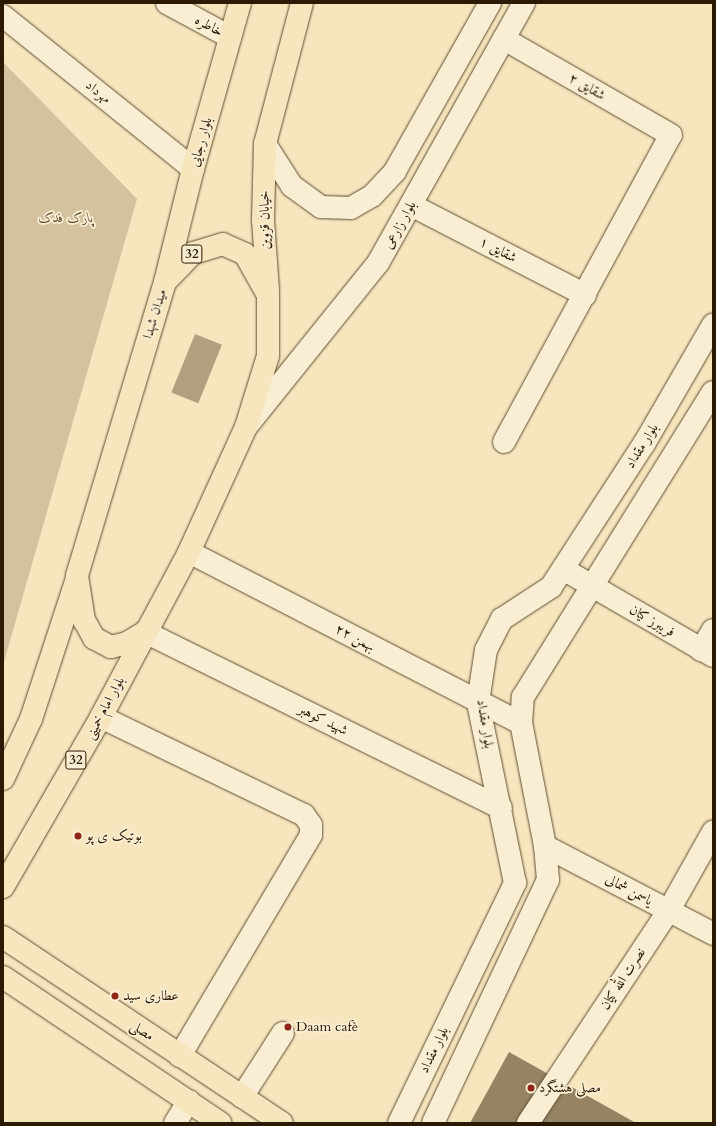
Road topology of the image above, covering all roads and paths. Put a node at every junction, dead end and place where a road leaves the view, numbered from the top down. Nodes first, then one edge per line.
1 (168, 3) edge
2 (240, 3) edge
3 (302, 3) edge
4 (490, 3) edge
5 (524, 3) edge
6 (3, 16) edge
7 (230, 37) junction
8 (504, 40) junction
9 (430, 109) junction
10 (455, 127) junction
11 (265, 144) junction
12 (193, 170) junction
13 (410, 205) junction
14 (165, 282) junction
15 (268, 295) junction
16 (585, 295) junction
17 (713, 325) edge
18 (713, 392) edge
19 (246, 427) junction
20 (504, 442) dead end
21 (189, 552) junction
22 (563, 568) junction
23 (77, 576) junction
24 (591, 586) junction
25 (713, 630) edge
26 (145, 632) junction
27 (707, 653) edge
28 (478, 702) junction
29 (101, 717) junction
30 (521, 722) junction
31 (3, 779) edge
32 (501, 808) junction
33 (713, 832) edge
34 (545, 846) junction
35 (3, 886) edge
36 (669, 910) junction
37 (713, 934) edge
38 (3, 937) edge
39 (3, 977) edge
40 (283, 1033) dead end
41 (180, 1056) junction
42 (242, 1097) junction
43 (189, 1102) junction
44 (175, 1123) edge
45 (220, 1123) edge
46 (282, 1123) edge
47 (399, 1123) edge
48 (433, 1123) edge
49 (528, 1123) edge

1 - 7 street, خاطره
2 - 7 main road, بلوار رجایی / 32
3 - 11 main road, 32
4 - 9 street
5 - 8 street, بلوار زارعی
6 - 12 street, مهرداد
7 - 12 main road, بلوار رجایی / 32
8 - 10 street, بلوار زارعی
8 - 16 street, شقایق ۲
9 - 10 street
9 - 11 street
10 - 13 street, بلوار زارعی
11 - 15 main road, خیابان قزوین / 32
12 - 14 main road, بلوار رجایی / 32
13 - 16 street, شقایق ۱
13 - 19 street, بلوار زارعی
14 - 15 main road, میدان شهدا / 32
14 - 23 main road, میدان شهدا / 32
15 - 19 main road, میدان شهدا / 32
16 - 20 street
17 - 22 street, بلوار مقداد
18 - 24 street
19 - 21 main road, میدان شهدا / 32
21 - 26 main road, میدان شهدا / 32
21 - 28 street, ۲۲ بهمن
22 - 24 street, فریبرز کیان
22 - 28 street, بلوار مقداد
23 - 26 main road, میدان شهدا / 32
23 - 31 main road, 32
24 - 27 street, فریبرز کیان
24 - 30 street
25 - 27 street
26 - 29 main road, بلوار امام خمینی / 32
26 - 32 street, شهید کوهبر
28 - 30 street, ۲۲ بهمن
28 - 32 street, بلوار مقداد
29 - 35 main road, بلوار امام خمینی / 32
29 - 41 street
30 - 34 street
32 - 47 street, بلوار مقداد
33 - 36 street, نصرت الله کیان
34 - 36 street, یاسمن شمالی
34 - 48 street
36 - 37 street, یاسمن شمالی
36 - 49 street, نصرت الله کیان
38 - 41 main road, مصلی
39 - 43 main road
40 - 42 street
41 - 42 main road, مصلی
42 - 46 main road, مصلی
43 - 44 street
43 - 45 main road

